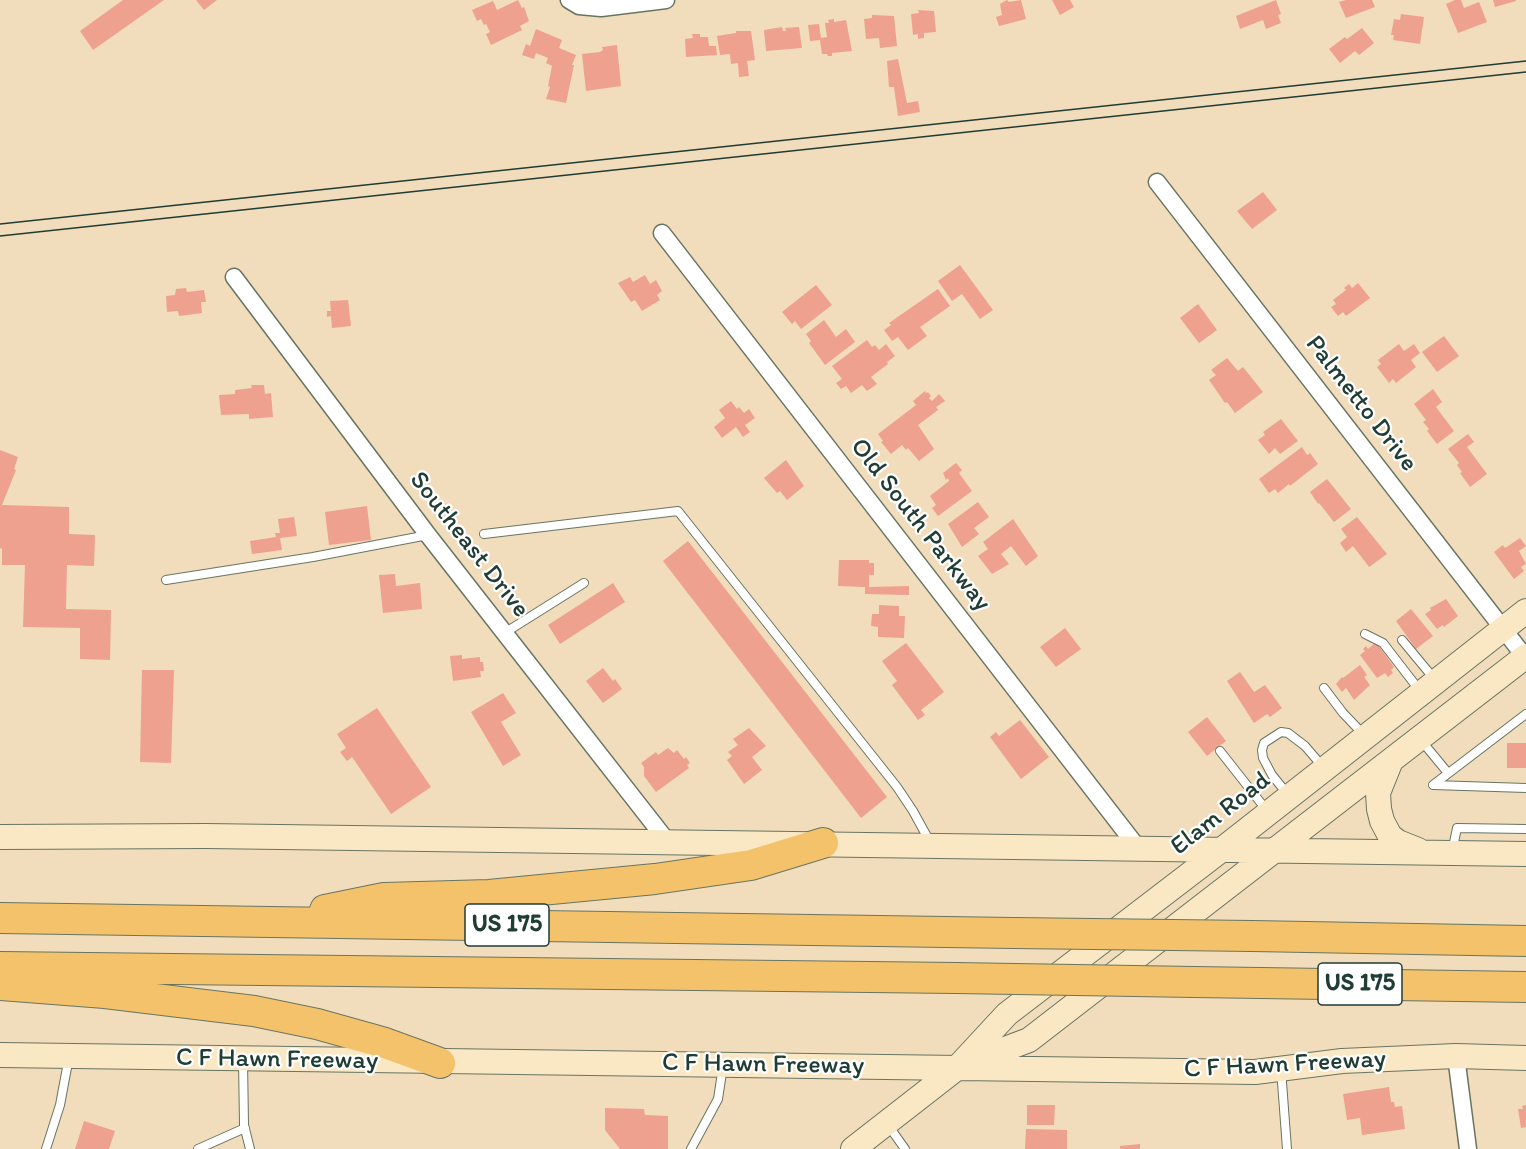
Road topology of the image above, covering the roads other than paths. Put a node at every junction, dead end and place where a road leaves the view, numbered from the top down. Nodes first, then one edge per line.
1 (569, 0) edge
2 (666, 0) edge
3 (1157, 182) dead end
4 (662, 233) dead end
5 (234, 277) dead end
6 (484, 534) dead end
7 (428, 535) junction
8 (166, 580) dead end
9 (584, 583) dead end
10 (1526, 611) edge
11 (1503, 629) junction
12 (506, 632) junction
13 (1365, 634) dead end
14 (1402, 640) dead end
15 (1526, 656) edge
16 (1429, 687) junction
17 (1324, 688) dead end
18 (1526, 714) edge
19 (1366, 736) junction
20 (1420, 738) junction
21 (1220, 751) dead end
22 (1391, 761) junction
23 (1325, 769) junction
24 (1448, 773) junction
25 (1526, 788) edge
26 (1289, 797) junction
27 (1269, 813) junction
28 (0, 837) edge
29 (1525, 839) edge
30 (667, 841) junction
31 (823, 843) junction
32 (932, 845) junction
33 (1138, 848) junction
34 (1221, 850) junction
35 (1276, 851) junction
36 (1423, 852) junction
37 (0, 918) edge
38 (268, 922) junction
39 (1526, 941) edge
40 (0, 967) edge
41 (0, 985) edge
42 (1526, 987) edge
43 (0, 1055) edge
44 (69, 1056) junction
45 (1456, 1056) junction
46 (1526, 1058) edge
47 (243, 1059) junction
48 (441, 1063) junction
49 (723, 1064) junction
50 (957, 1068) junction
51 (1281, 1069) junction
52 (886, 1123) junction
53 (245, 1128) junction
54 (46, 1149) edge
55 (198, 1149) edge
56 (250, 1149) edge
57 (691, 1149) edge
58 (853, 1149) edge
59 (905, 1149) edge
60 (1287, 1149) edge
61 (1468, 1149) edge

1 - 2 street
3 - 11 street, Palmetto Drive
4 - 33 street, Old South Parkway
5 - 7 street, Southeast Drive
6 - 32 lane
7 - 8 lane
7 - 12 street, Southeast Drive
9 - 12 lane
10 - 11 main road, Elam Road
11 - 15 street, Palmetto Drive
11 - 16 main road, Elam Road
12 - 30 street, Southeast Drive
13 - 16 lane
14 - 16 lane
15 - 20 main road, Elam Road
16 - 19 main road, Elam Road
17 - 19 lane
18 - 24 lane
19 - 23 main road, Elam Road
20 - 22 main road, Elam Road
20 - 24 lane
21 - 27 lane
22 - 35 main road, Elam Road
22 - 36 main road
23 - 26 main road, Elam Road
23 - 26 lane
24 - 25 lane
26 - 27 main road, Elam Road
27 - 34 main road, Elam Road
28 - 30 main road
29 - 36 main road
30 - 31 main road
31 - 32 main road
31 - 38 highway
32 - 33 main road
33 - 34 main road
34 - 35 main road
34 - 50 main road, Elam Road
35 - 36 main road
35 - 50 main road, Elam Road
37 - 38 highway, US 175
38 - 39 highway, US 175, bridge
40 - 42 highway, US 175, bridge
41 - 48 highway
43 - 44 main road, C F Hawn Freeway
44 - 47 main road, C F Hawn Freeway
44 - 54 lane
45 - 46 main road, C F Hawn Freeway
45 - 51 main road, C F Hawn Freeway
45 - 61 street
47 - 48 main road, C F Hawn Freeway
47 - 53 lane
48 - 49 main road, C F Hawn Freeway
49 - 50 main road, C F Hawn Freeway
49 - 57 lane
50 - 51 main road, C F Hawn Freeway
50 - 52 main road, Elam Road
51 - 60 lane
52 - 58 main road, Elam Road
52 - 59 lane
53 - 55 lane
53 - 56 lane

